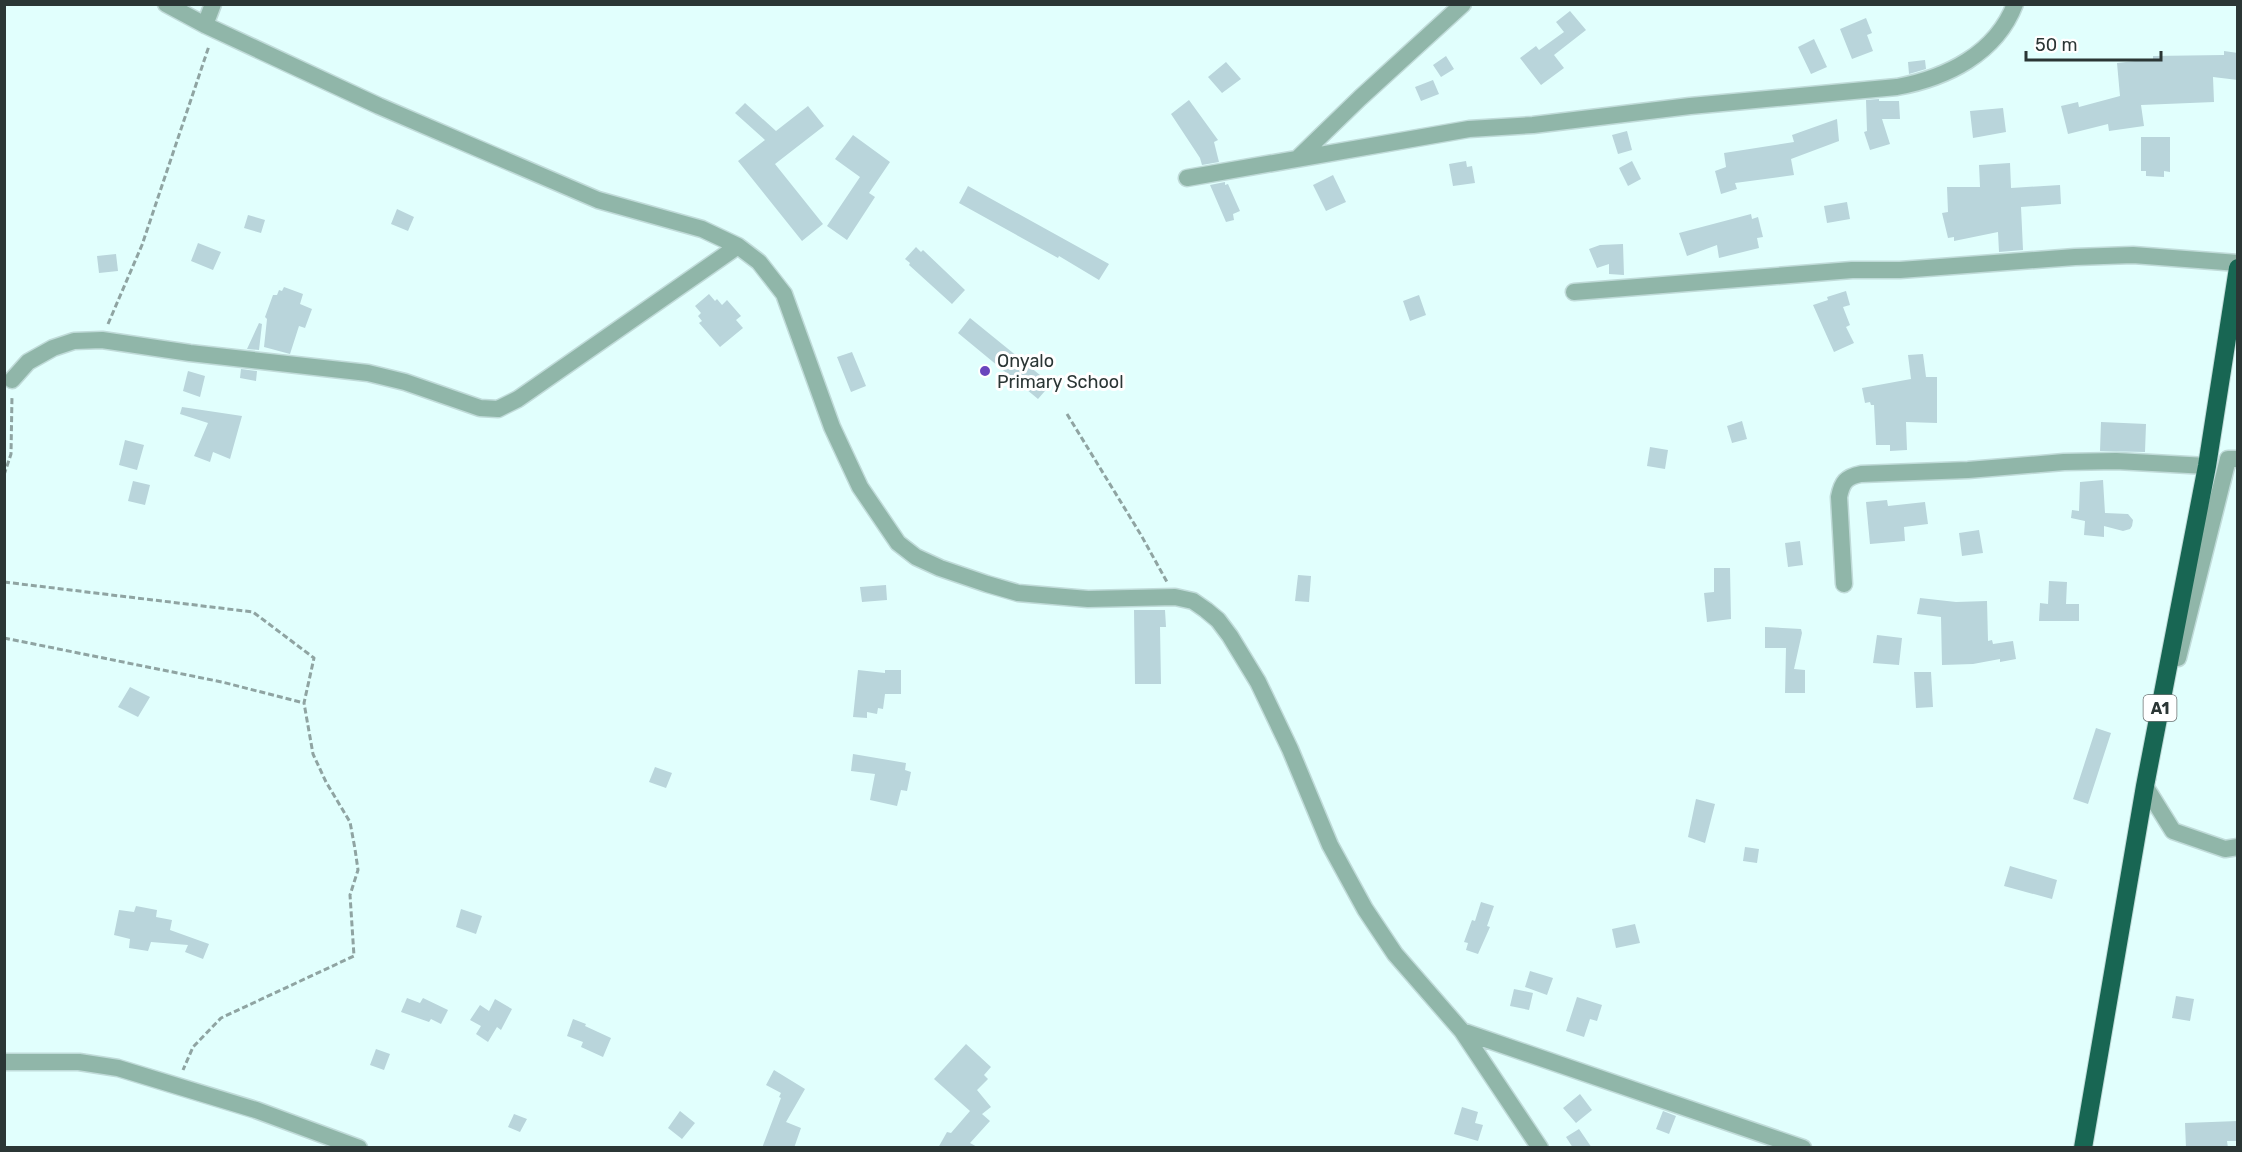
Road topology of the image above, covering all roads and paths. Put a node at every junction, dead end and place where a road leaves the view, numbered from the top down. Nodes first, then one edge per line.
1 (166, 4) edge
2 (213, 4) edge
3 (1463, 4) edge
4 (2015, 4) edge
5 (205, 26) junction
6 (1296, 159) junction
7 (1187, 178) dead end
8 (738, 246) junction
9 (2238, 263) edge
10 (2238, 268) edge
11 (1574, 292) dead end
12 (102, 340) junction
13 (12, 380) joint
14 (1067, 414) dead end
15 (2238, 459) edge
16 (2207, 466) junction
17 (4, 475) edge
18 (4, 582) edge
19 (1844, 584) dead end
20 (1175, 597) junction
21 (4, 638) edge
22 (304, 703) junction
23 (2145, 786) junction
24 (2238, 847) edge
25 (1462, 1031) junction
26 (4, 1062) edge
27 (177, 1085) junction
28 (359, 1148) edge
29 (1540, 1148) edge
30 (1803, 1148) edge
31 (2083, 1148) edge

1 - 5 street
2 - 5 street
3 - 6 street
4 - 6 street
5 - 8 street
5 - 12 path
6 - 7 street
8 - 12 street
8 - 20 street
9 - 11 street
10 - 16 highway, A1
12 - 13 street
13 - 17 path
14 - 20 path
15 - 23 street
16 - 19 street
16 - 23 highway, A1
18 - 22 path
20 - 25 street
21 - 22 path
22 - 27 path
23 - 24 street
23 - 31 highway, A1
25 - 29 street
25 - 30 street
26 - 27 street
27 - 28 street

